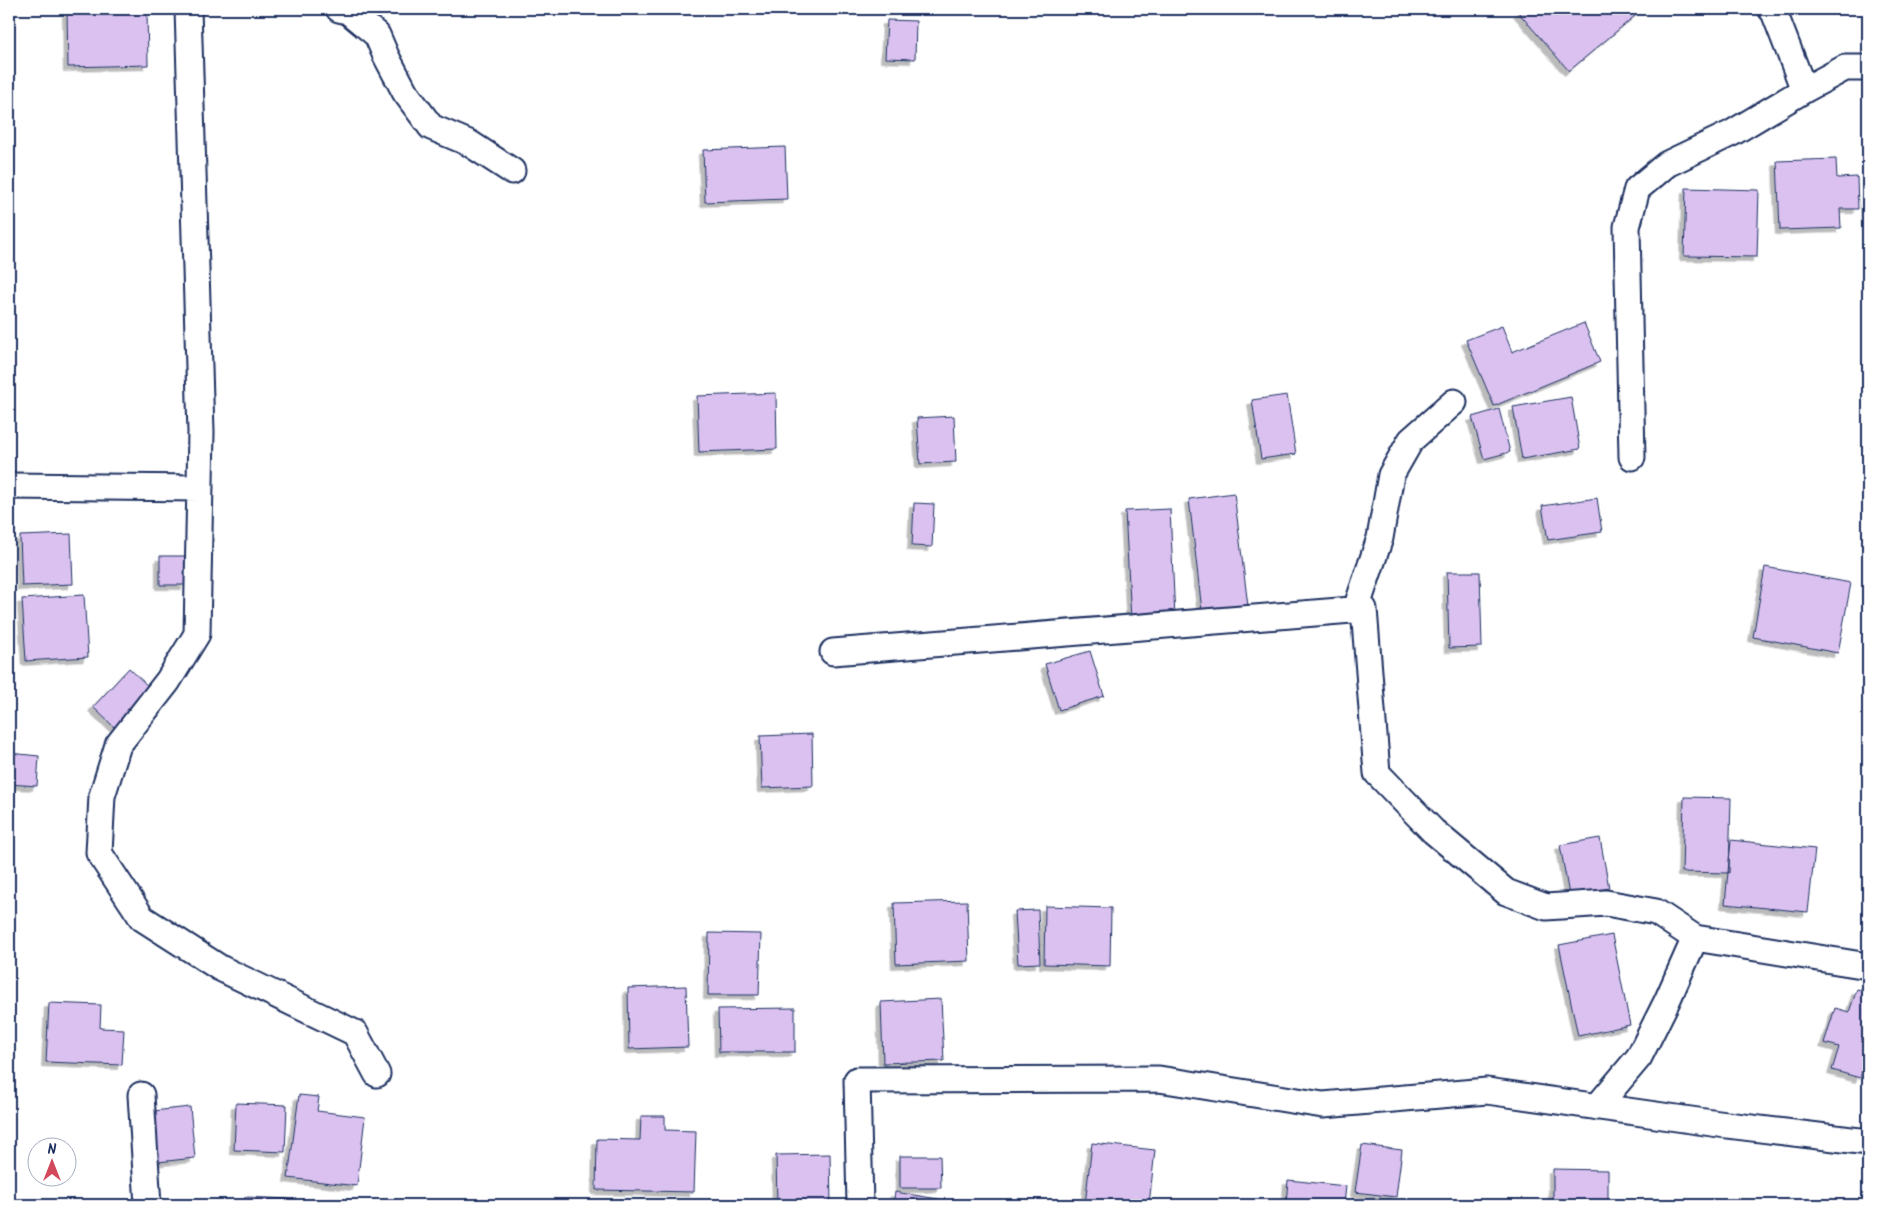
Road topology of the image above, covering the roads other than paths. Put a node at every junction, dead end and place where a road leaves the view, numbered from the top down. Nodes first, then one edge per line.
1 (188, 9) edge
2 (338, 9) edge
3 (1771, 9) edge
4 (1868, 68) edge
5 (1804, 90) junction
6 (512, 171) dead end
7 (1454, 402) dead end
8 (1632, 457) dead end
9 (9, 486) edge
10 (200, 488) junction
11 (1356, 609) junction
12 (833, 652) dead end
13 (1695, 938) junction
14 (1868, 966) edge
15 (377, 1074) dead end
16 (141, 1095) dead end
17 (1597, 1107) junction
18 (1868, 1142) edge
19 (148, 1205) edge
20 (860, 1205) edge

1 - 10 street
2 - 6 street
3 - 5 street
4 - 5 street
5 - 8 street
7 - 11 street
9 - 10 street
10 - 15 street
11 - 12 street
11 - 13 street
13 - 14 street
13 - 17 street
16 - 19 street
17 - 18 street
17 - 20 street

